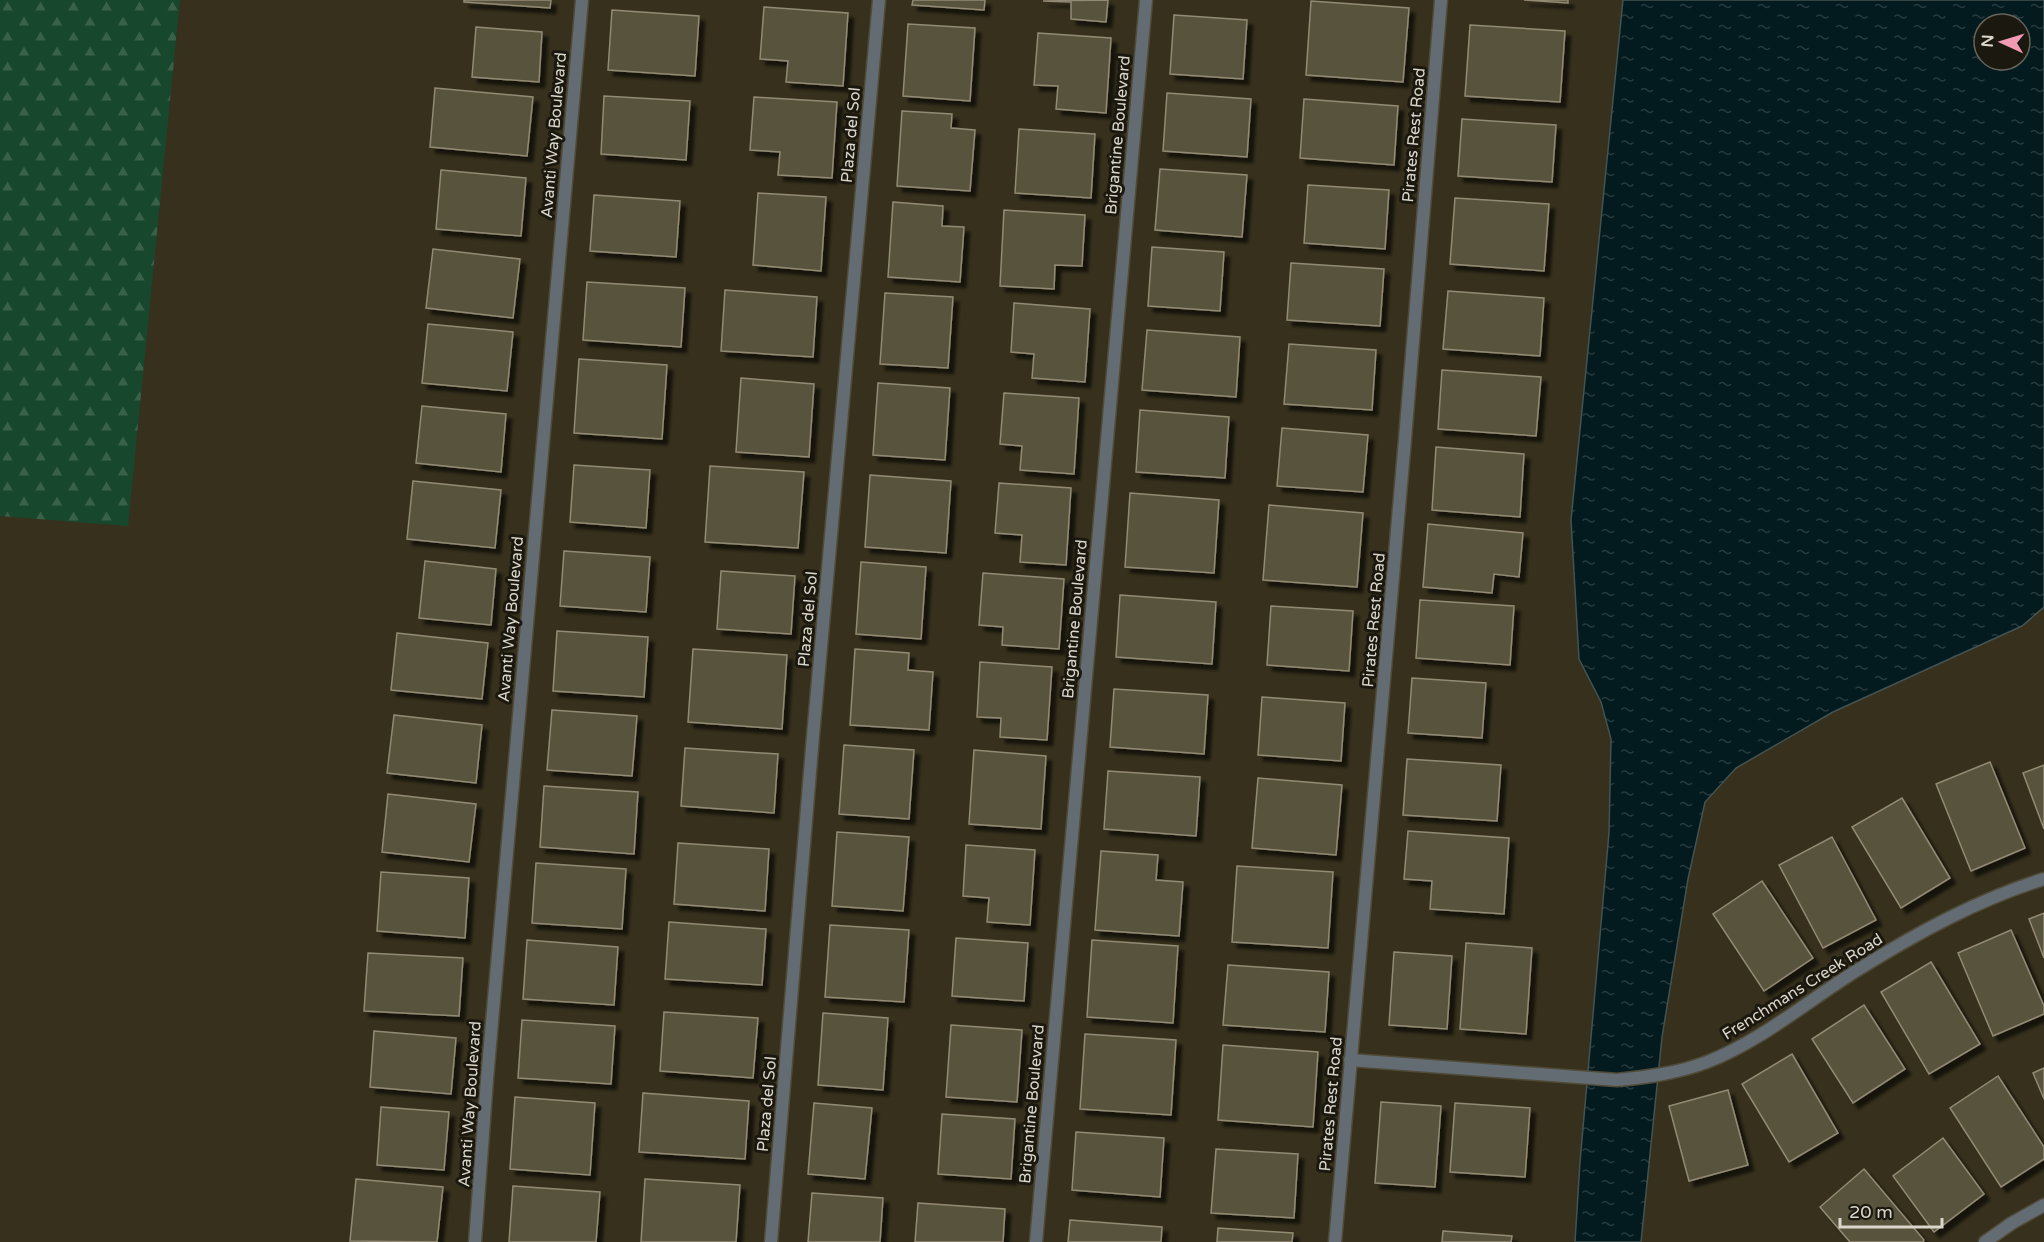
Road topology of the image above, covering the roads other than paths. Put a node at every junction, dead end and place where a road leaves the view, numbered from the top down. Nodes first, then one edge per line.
1 (582, 0) edge
2 (879, 0) edge
3 (1146, 0) edge
4 (1441, 0) edge
5 (2044, 879) edge
6 (1350, 1060) junction
7 (2044, 1205) edge
8 (475, 1242) edge
9 (771, 1242) edge
10 (1036, 1242) edge
11 (1335, 1242) edge
12 (1985, 1242) edge

1 - 8 street, Avanti Way Boulevard
2 - 9 street, Plaza del Sol
3 - 10 street, Brigantine Boulevard
4 - 6 street, Pirates Rest Road
5 - 6 street, Frenchmans Creek Road
6 - 11 street, Pirates Rest Road
7 - 12 street

